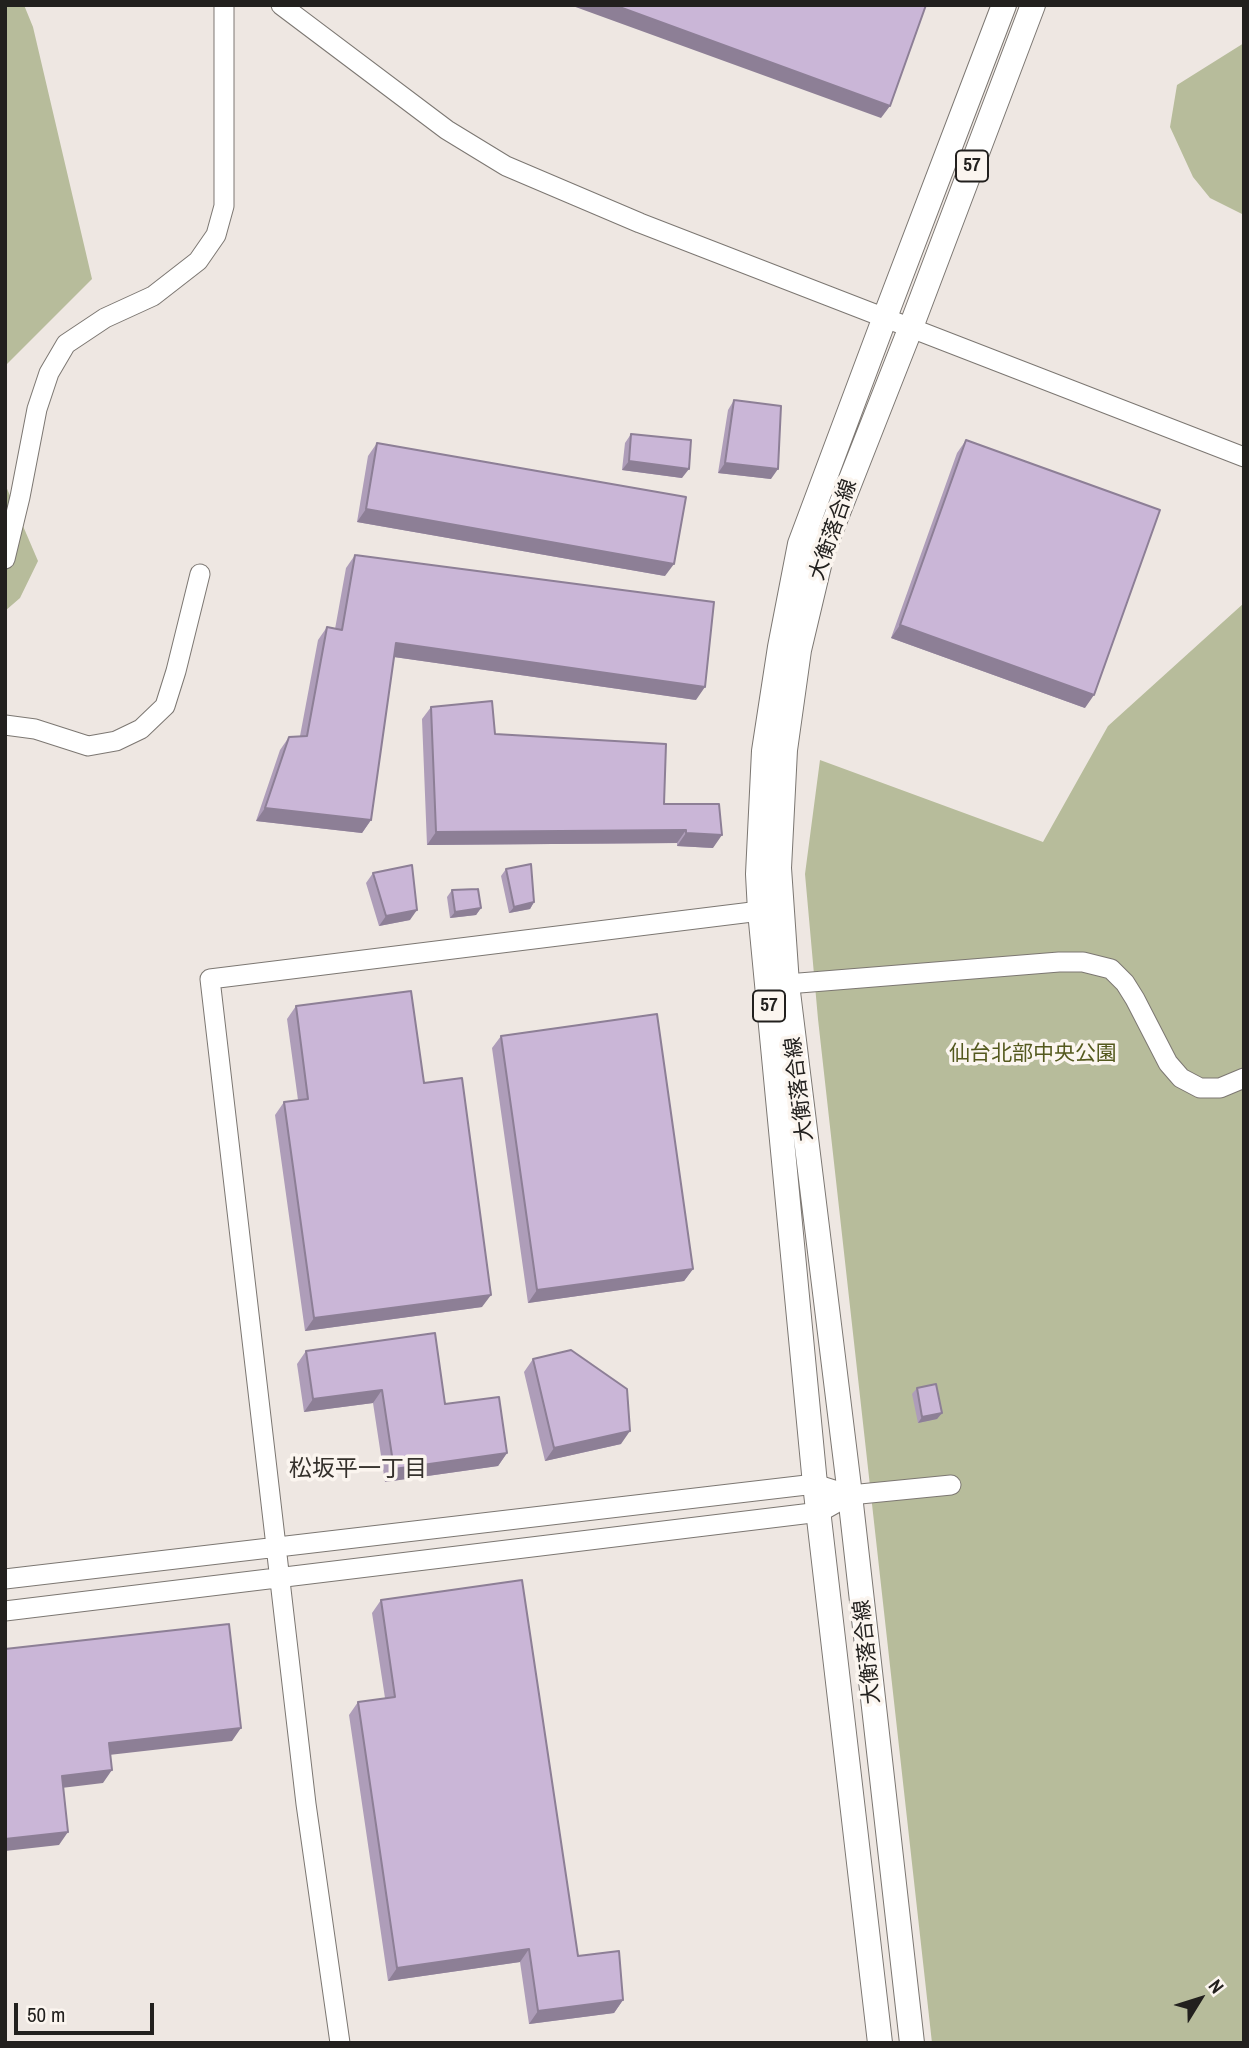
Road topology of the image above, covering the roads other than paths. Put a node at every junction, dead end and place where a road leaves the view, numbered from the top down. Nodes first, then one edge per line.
1 (224, 5) edge
2 (281, 5) edge
3 (1004, 5) edge
4 (1033, 5) edge
5 (885, 317) junction
6 (911, 327) junction
7 (1244, 457) edge
8 (5, 559) edge
9 (200, 574) dead end
10 (5, 725) edge
11 (760, 911) junction
12 (787, 985) junction
13 (1244, 1078) edge
14 (815, 1484) junction
15 (951, 1485) dead end
16 (850, 1494) junction
17 (820, 1512) junction
18 (276, 1548) junction
19 (280, 1577) junction
20 (5, 1579) edge
21 (5, 1611) edge
22 (340, 2043) edge
23 (880, 2043) edge
24 (912, 2043) edge

1 - 8 street
2 - 5 street
3 - 5 main road, 大衡落合線 / 57
4 - 6 main road, 大衡落合線 / 57
5 - 6 street
5 - 11 main road, 大衡落合線 / 57
6 - 7 street
6 - 12 main road, 大衡落合線 / 57
9 - 10 street
11 - 14 main road, 大衡落合線 / 57
11 - 18 street
12 - 13 street
12 - 16 main road, 大衡落合線 / 57
14 - 16 street
14 - 17 main road, 大衡落合線 / 57
14 - 18 street
15 - 16 street
16 - 17 street
16 - 24 main road, 大衡落合線 / 57
17 - 19 street
17 - 23 main road, 大衡落合線 / 57
18 - 19 street
18 - 20 street
19 - 21 street
19 - 22 street

